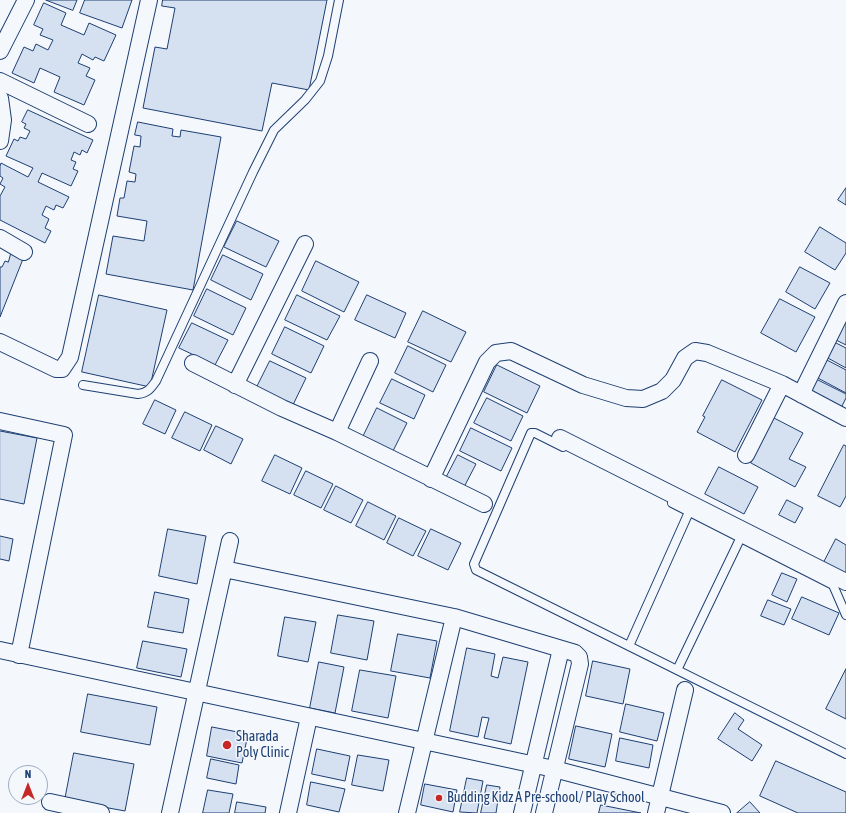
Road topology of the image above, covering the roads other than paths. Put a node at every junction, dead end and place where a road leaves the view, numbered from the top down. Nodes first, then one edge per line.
1 (26, 0) edge
2 (149, 0) edge
3 (339, 0) edge
4 (0, 51) edge
5 (0, 81) edge
6 (0, 98) edge
7 (88, 124) dead end
8 (0, 141) edge
9 (0, 238) edge
10 (304, 244) dead end
11 (24, 252) dead end
12 (846, 303) edge
13 (0, 342) edge
14 (370, 361) dead end
15 (193, 363) dead end
16 (782, 384) junction
17 (83, 385) dead end
18 (235, 385) junction
19 (802, 395) junction
20 (846, 418) edge
21 (0, 421) edge
22 (337, 432) junction
23 (560, 438) dead end
24 (746, 455) dead end
25 (430, 479) junction
26 (484, 504) dead end
27 (690, 512) junction
28 (740, 539) junction
29 (230, 541) dead end
30 (224, 568) junction
31 (846, 582) edge
32 (846, 615) edge
33 (454, 617) junction
34 (628, 646) junction
35 (561, 649) junction
36 (0, 650) edge
37 (19, 655) junction
38 (677, 670) junction
39 (685, 690) dead end
40 (197, 691) junction
41 (309, 716) junction
42 (424, 741) junction
43 (846, 754) edge
44 (534, 765) junction
45 (554, 769) junction
46 (660, 796) junction
47 (50, 802) dead end
48 (101, 813) edge
49 (170, 813) edge
50 (288, 813) edge
51 (407, 813) edge
52 (522, 813) edge
53 (544, 813) edge
54 (656, 813) edge
55 (722, 813) edge

1 - 4 street
2 - 13 street
3 - 17 lane
5 - 7 street
6 - 8 street
9 - 11 street
10 - 18 street
12 - 19 street
14 - 22 street
15 - 18 street
16 - 19 street
16 - 24 street
16 - 25 street
18 - 22 street
19 - 20 street
21 - 37 street
22 - 25 street
23 - 31 street
25 - 26 street
27 - 28 lane
27 - 34 lane
27 - 34 lane
28 - 32 lane
28 - 38 lane
29 - 30 street
30 - 33 street
30 - 40 street
33 - 35 street
33 - 42 street
34 - 38 lane
35 - 44 street
35 - 45 street
36 - 37 street
37 - 40 street
38 - 43 lane
39 - 46 street
40 - 41 street
40 - 49 street
41 - 42 street
41 - 50 street
42 - 44 street
42 - 51 street
44 - 45 street
44 - 52 street
45 - 46 street
45 - 53 street
46 - 54 street
46 - 55 street
47 - 48 street

